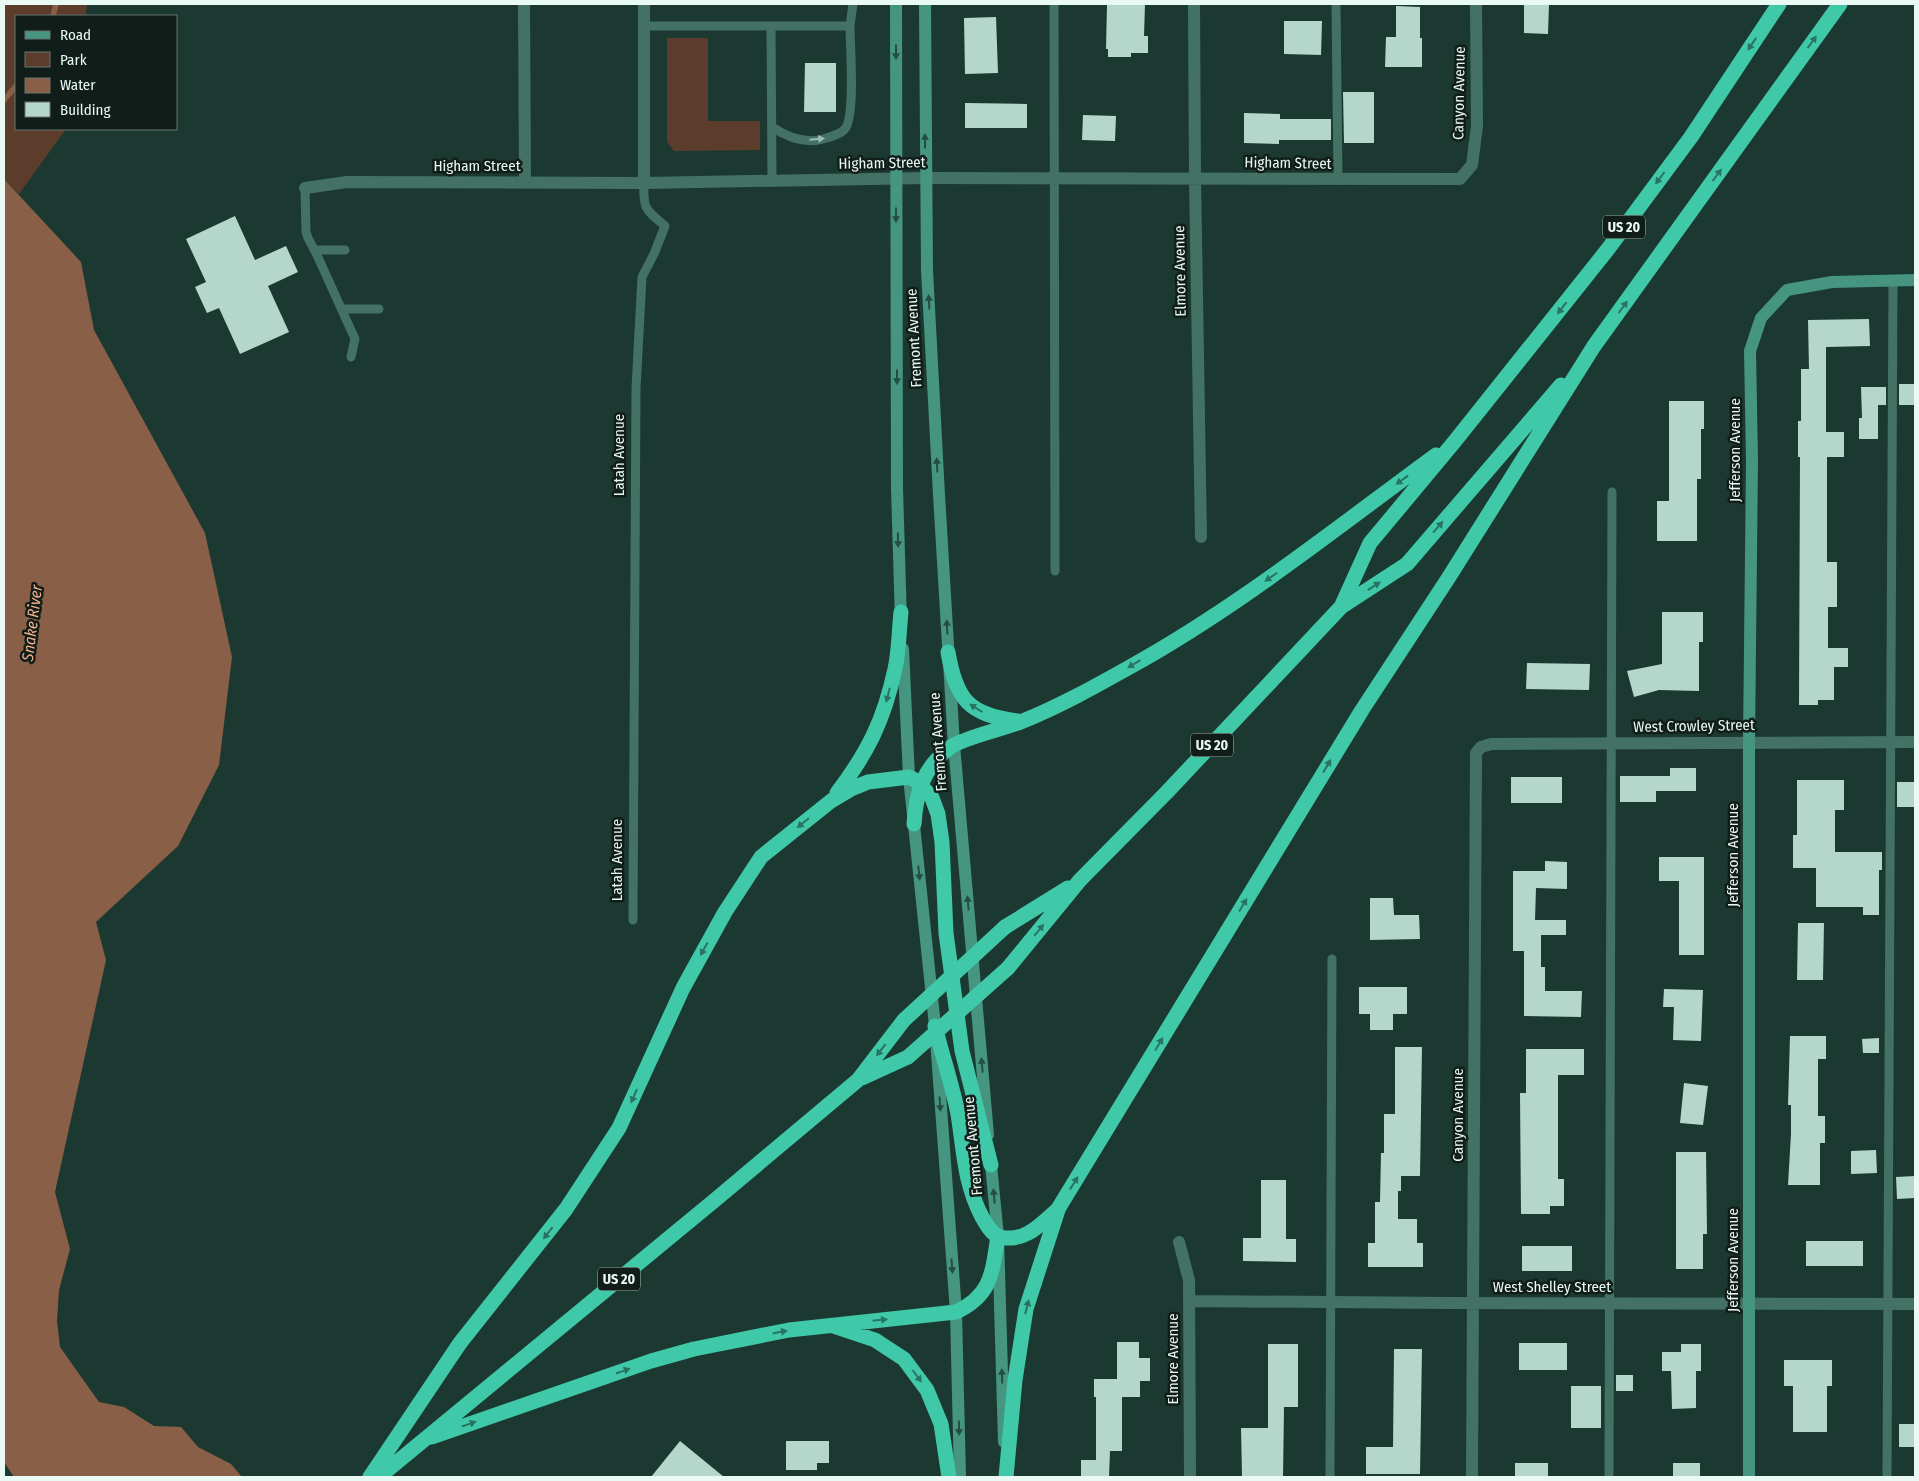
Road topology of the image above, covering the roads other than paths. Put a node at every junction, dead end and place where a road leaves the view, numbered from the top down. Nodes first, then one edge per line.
1 (524, 4) edge
2 (644, 4) edge
3 (853, 4) edge
4 (896, 4) edge
5 (925, 4) edge
6 (1054, 4) edge
7 (1194, 4) edge
8 (1336, 4) edge
9 (1476, 4) edge
10 (1779, 4) edge
11 (1840, 4) edge
12 (644, 26) junction
13 (771, 26) junction
14 (850, 26) junction
15 (772, 127) junction
16 (896, 178) junction
17 (925, 178) junction
18 (1053, 178) junction
19 (1195, 178) junction
20 (1460, 179) joint
21 (1338, 180) junction
22 (772, 181) junction
23 (525, 182) junction
24 (644, 183) junction
25 (305, 188) joint
26 (314, 250) junction
27 (345, 250) dead end
28 (1893, 280) junction
29 (1915, 280) edge
30 (343, 309) junction
31 (379, 309) dead end
32 (1594, 346) junction
33 (351, 357) dead end
34 (1455, 441) junction
35 (1612, 492) dead end
36 (1201, 537) dead end
37 (1055, 571) dead end
38 (1341, 607) junction
39 (901, 612) junction
40 (948, 652) junction
41 (1022, 721) junction
42 (1749, 742) junction
43 (1891, 742) junction
44 (1915, 742) edge
45 (1611, 744) junction
46 (954, 746) junction
47 (1476, 753) joint
48 (915, 781) junction
49 (831, 801) junction
50 (914, 824) joint
51 (1080, 880) junction
52 (633, 920) dead end
53 (1332, 959) dead end
54 (935, 1026) junction
55 (858, 1080) junction
56 (991, 1165) junction
57 (1058, 1209) junction
58 (998, 1236) junction
59 (1179, 1242) dead end
60 (1189, 1301) junction
61 (1331, 1303) junction
62 (1473, 1304) junction
63 (1609, 1304) junction
64 (1888, 1304) junction
65 (1915, 1304) edge
66 (1750, 1305) junction
67 (956, 1312) junction
68 (832, 1325) junction
69 (423, 1440) junction
70 (370, 1477) edge
71 (378, 1477) edge
72 (948, 1477) edge
73 (960, 1477) edge
74 (1005, 1477) edge
75 (1190, 1477) edge
76 (1330, 1477) edge
77 (1472, 1477) edge
78 (1609, 1477) edge
79 (1748, 1477) edge
80 (1887, 1477) edge

1 - 23 street
2 - 12 street, Latah Avenue
3 - 14 lane
4 -> 16 street, Fremont Avenue
17 -> 5 street, Fremont Avenue
6 - 18 lane
7 - 19 street, Elmore Avenue
8 - 21 lane
9 - 20 street, Canyon Avenue
10 -> 34 highway, US 20
32 -> 11 highway, US 20
12 - 13 lane
12 - 24 street, Latah Avenue
13 - 14 lane
13 - 15 lane
15 -> 14 lane
15 - 22 lane
16 - 17 street, Higham Street
16 - 22 street, Higham Street
16 -> 39 street, Fremont Avenue
17 - 18 street, Higham Street
40 -> 17 street, Fremont Avenue
18 - 19 street, Higham Street
18 - 37 lane
19 - 21 street, Higham Street
19 - 36 street, Elmore Avenue
20 - 21 street, Higham Street
22 - 24 street, Higham Street
23 - 24 street, Higham Street
23 - 25 street, Higham Street
24 - 52 lane, Latah Avenue
25 - 26 lane
26 - 27 lane
26 - 30 lane
28 - 29 street, Jefferson Avenue
28 - 42 street, Jefferson Avenue
28 - 43 lane
30 - 31 lane
30 - 33 lane
38 -> 32 highway, US 20
57 -> 32 highway
34 - 38 highway, US 20
34 -> 41 highway
35 - 45 lane
38 - 51 highway, US 20
39 - 48 street, Fremont Avenue
39 -> 49 highway
41 -> 40 highway
40 - 46 street, Fremont Avenue
41 - 46 highway
42 - 43 street, West Crowley Street
42 - 45 street, West Crowley Street
42 - 66 street, Jefferson Avenue
43 - 44 street, West Crowley Street
43 - 64 lane
45 - 47 street, West Crowley Street
45 - 63 lane
46 - 48 highway
56 -> 46 street, Fremont Avenue
47 - 62 street, Canyon Avenue
48 - 49 highway
48 - 50 highway
48 - 56 highway
49 -> 70 highway
50 -> 54 street, Fremont Avenue
51 -> 55 highway, US 20, bridge
55 -> 51 highway, US 20, bridge
53 - 61 lane
54 - 58 highway
54 -> 67 street, Fremont Avenue
55 - 69 highway, US 20
58 -> 56 street, Fremont Avenue
57 - 58 highway
74 -> 57 highway
58 - 67 highway
74 -> 58 street, Fremont Avenue
59 - 60 street, Elmore Avenue
60 - 61 street, West Shelley Street
60 - 75 street, Elmore Avenue
61 - 62 street, West Shelley Street
61 - 76 lane
62 - 63 street, West Shelley Street
62 - 77 street, Canyon Avenue
63 - 66 street, West Shelley Street
63 - 78 lane
64 - 65 street, West Shelley Street
64 - 66 street, West Shelley Street
64 - 80 lane
66 - 79 street, Jefferson Avenue
68 -> 67 highway
67 -> 73 street, Fremont Avenue
69 -> 68 highway
68 -> 72 highway
69 - 71 highway, US 20

